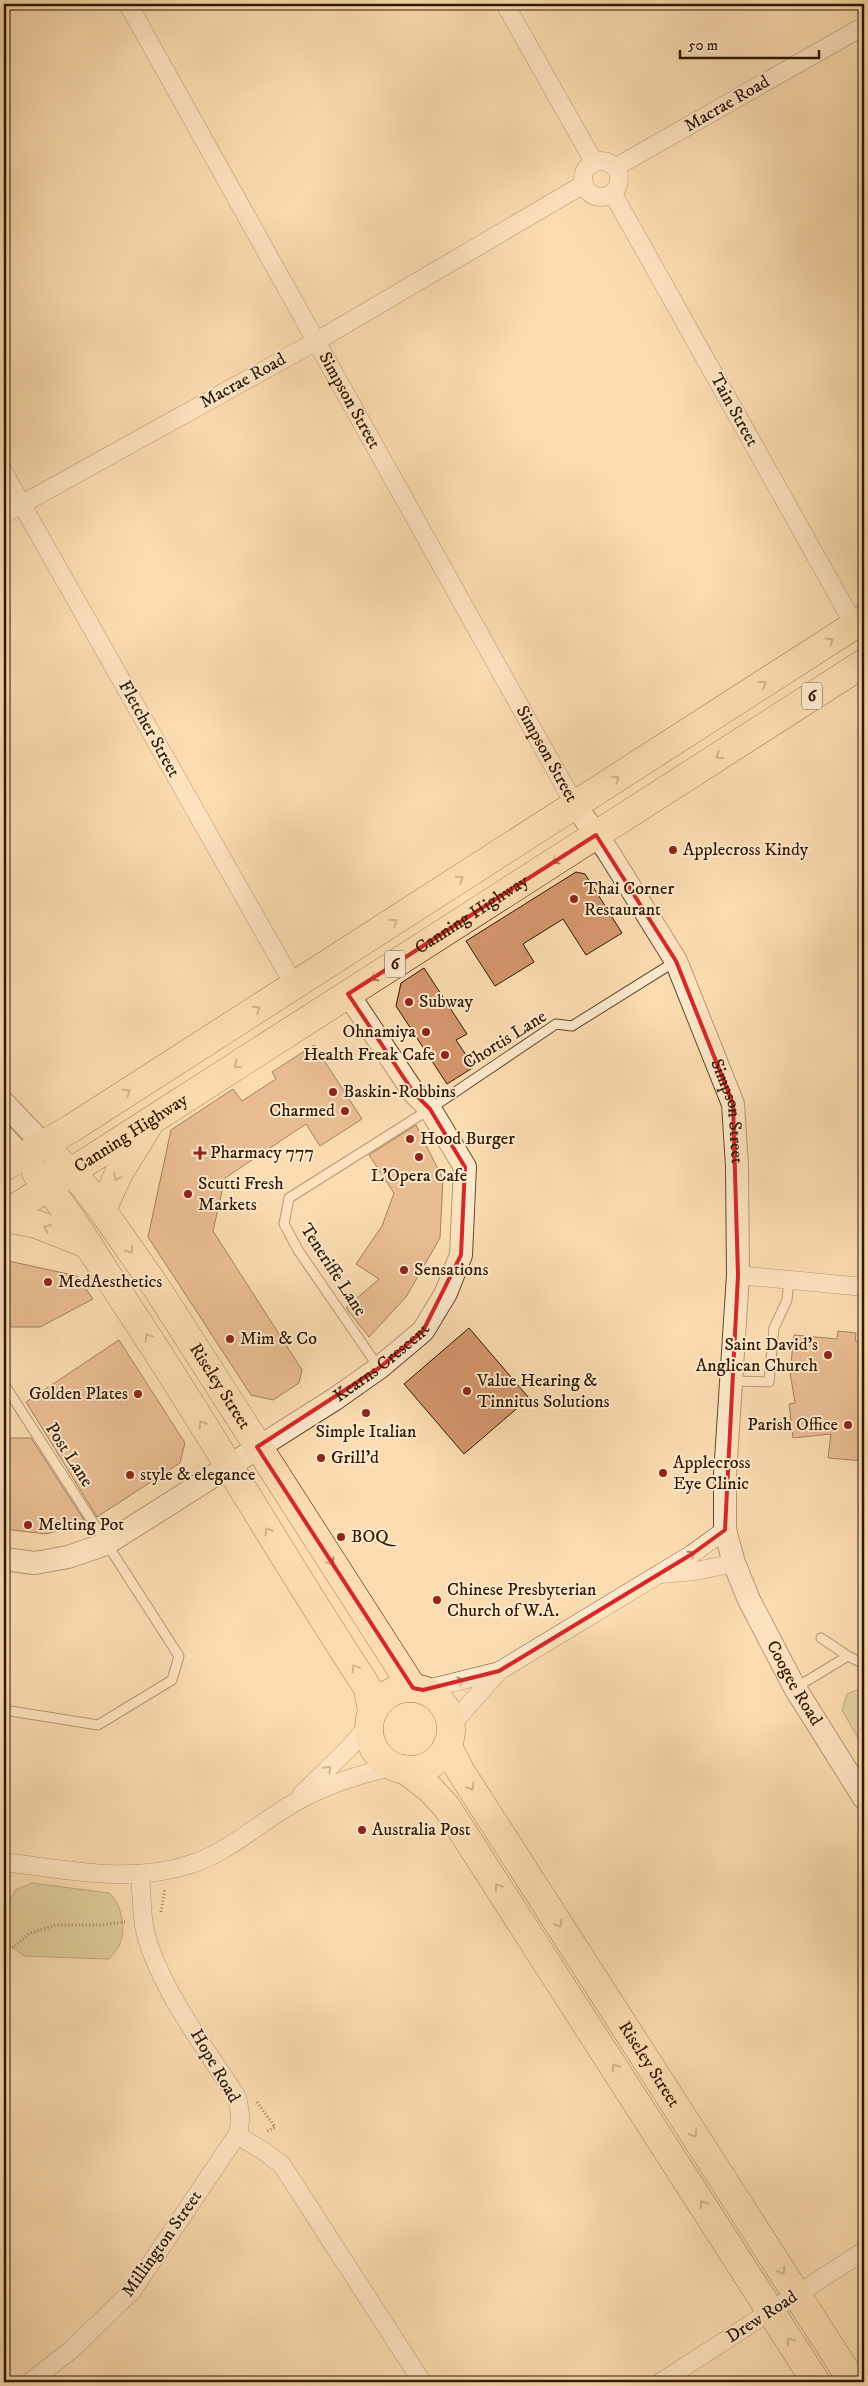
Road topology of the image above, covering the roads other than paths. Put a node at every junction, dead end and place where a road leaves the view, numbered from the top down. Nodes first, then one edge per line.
1 (128, 4) edge
2 (505, 4) edge
3 (864, 26) edge
4 (594, 162) junction
5 (616, 167) junction
6 (584, 184) junction
7 (613, 194) junction
8 (315, 342) junction
9 (4, 473) edge
10 (22, 504) junction
11 (4, 514) edge
12 (859, 622) edge
13 (864, 662) edge
14 (575, 805) junction
15 (596, 835) junction
16 (676, 961) junction
17 (294, 985) junction
18 (348, 994) junction
19 (4, 1103) edge
20 (430, 1109) junction
21 (151, 1120) junction
22 (4, 1136) edge
23 (23, 1156) edge
24 (59, 1179) junction
25 (102, 1210) junction
26 (4, 1216) edge
27 (89, 1245) junction
28 (738, 1275) junction
29 (789, 1280) junction
30 (864, 1287) edge
31 (379, 1368) junction
32 (731, 1381) junction
33 (4, 1384) edge
34 (257, 1447) junction
35 (228, 1465) junction
36 (724, 1530) junction
37 (106, 1544) junction
38 (4, 1559) edge
39 (734, 1564) junction
40 (658, 1574) junction
41 (821, 1638) dead end
42 (848, 1656) junction
43 (864, 1664) edge
44 (499, 1671) junction
45 (795, 1688) junction
46 (418, 1689) junction
47 (4, 1710) edge
48 (370, 1719) junction
49 (449, 1735) junction
50 (399, 1768) junction
51 (864, 1798) edge
52 (293, 1803) junction
53 (4, 1862) edge
54 (140, 1874) junction
55 (237, 2135) junction
56 (864, 2251) edge
57 (797, 2294) junction
58 (771, 2312) junction
59 (30, 2382) edge
60 (422, 2382) edge
61 (661, 2382) edge
62 (816, 2382) edge
63 (853, 2382) edge

1 - 8 street, Simpson Street
2 - 4 street
3 - 5 street, Macrae Road
4 - 5 street
4 - 6 street
5 - 7 street
6 - 7 street
6 - 8 street, Macrae Road
7 - 12 street, Tain Street
8 - 10 street, Macrae Road
8 - 14 street, Simpson Street
9 - 10 street, Fletcher Street
10 - 11 street, Macrae Road
10 - 17 street, Fletcher Street
14 -> 12 highway, Canning Highway / 6
13 -> 15 highway, Canning Highway / 6
14 - 15 street, Simpson Street
17 -> 14 highway, Canning Highway / 6
15 - 16 street, Simpson Street
15 -> 18 highway, Canning Highway / 6
16 - 20 lane, Chortis Lane
16 - 28 street, Simpson Street
23 -> 17 highway, Canning Highway / 6
18 - 20 street, Kearns Crescent
18 -> 21 highway, Canning Highway / 6
19 - 23 street, Riseley Street
20 - 31 street, Kearns Crescent
20 - 31 lane, Teneriffe Lane
21 - 24 highway, Canning Highway / 6
21 -> 25 highway
22 - 23 street, Riseley Street
23 - 24 highway, Riseley Street
24 - 25 highway, Riseley Street
24 - 26 highway, Canning Highway / 6
24 - 27 highway, Riseley Street
25 -> 34 highway, Riseley Street
27 -> 26 highway
35 -> 27 highway, Riseley Street
28 - 29 street
28 - 32 street, Simpson Street
29 - 30 street
29 - 32 lane
31 - 34 street, Kearns Crescent
32 - 36 street, Simpson Street
33 - 37 lane, Post Lane
34 - 35 street, Kearns Crescent
34 -> 46 highway, Riseley Street
35 - 37 street, Kearns Crescent
48 -> 35 highway, Riseley Street
36 - 39 street, Simpson Street
40 -> 36 street
37 - 38 street, Kearns Crescent
37 - 47 lane, Post Lane
39 - 40 street
39 - 45 street, Coogee Road
40 - 44 street
41 - 42 lane
42 - 43 lane
42 - 45 lane
46 -> 44 street
44 - 49 street
45 - 51 street, Coogee Road
46 - 48 highway
46 - 49 highway, Riseley Street
48 - 50 highway, Riseley Street
52 -> 48 street
49 - 50 highway
49 -> 57 highway, Riseley Street
50 - 52 street
58 -> 50 highway, Riseley Street
52 - 54 street
53 - 54 street
54 - 55 street, Hope Road
55 - 59 street, Millington Street
55 - 60 street
56 - 57 street, Drew Road
57 - 58 street, Drew Road
57 - 63 highway, Riseley Street
58 - 61 street, Drew Road
62 -> 58 highway, Riseley Street

